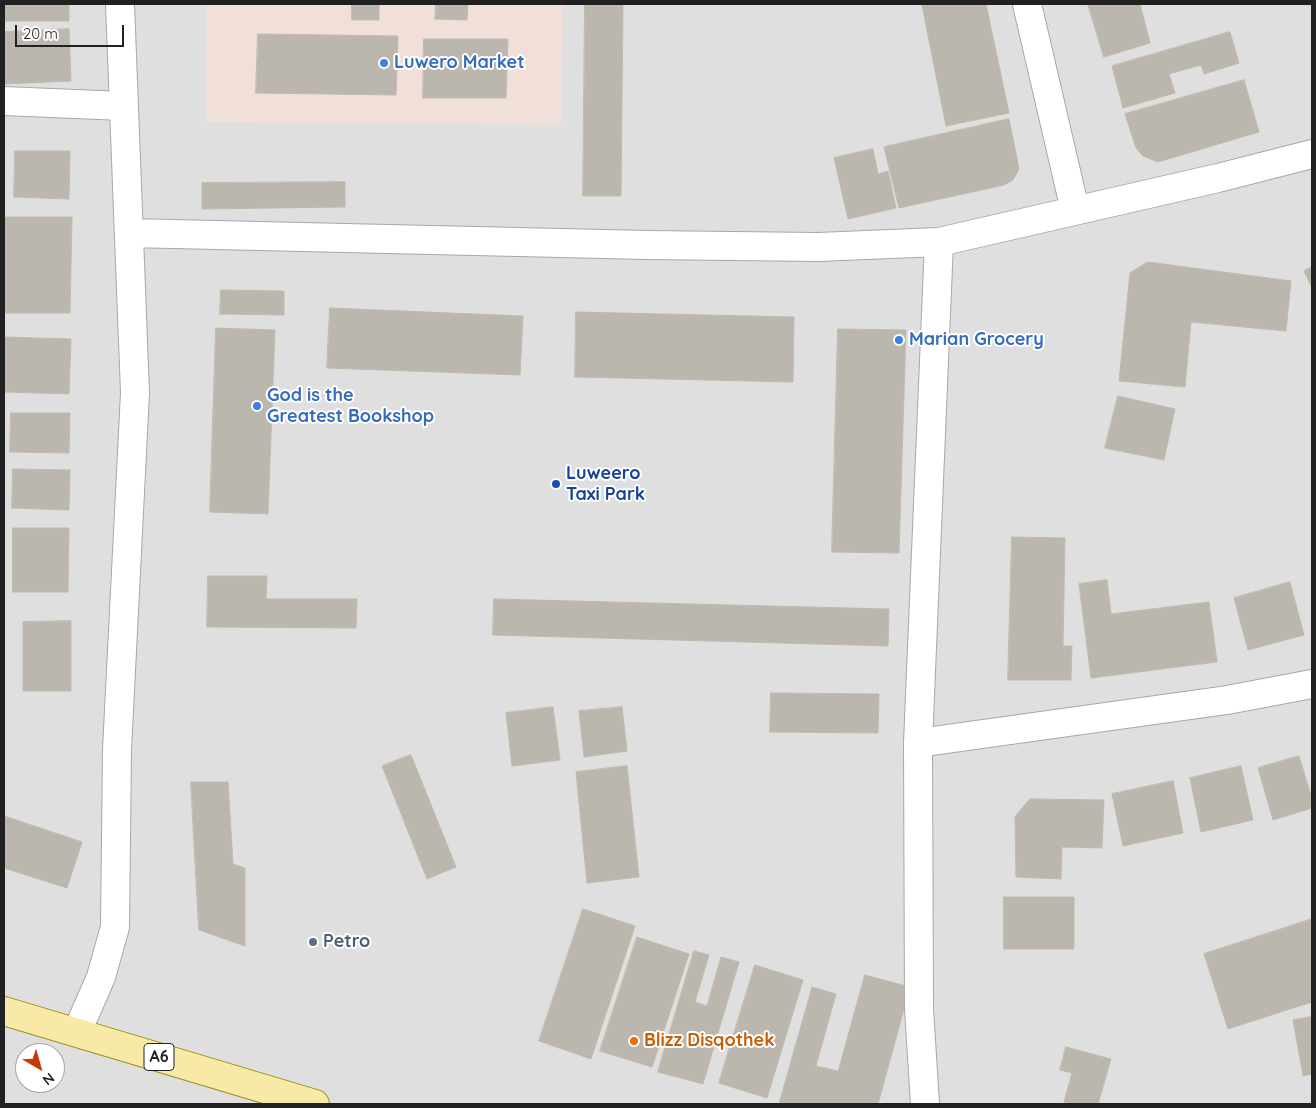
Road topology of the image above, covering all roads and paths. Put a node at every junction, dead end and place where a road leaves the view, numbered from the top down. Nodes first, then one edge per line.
1 (120, 4) edge
2 (1028, 4) edge
3 (4, 101) edge
4 (123, 106) junction
5 (1312, 154) edge
6 (1074, 210) junction
7 (130, 234) junction
8 (939, 242) junction
9 (1312, 684) edge
10 (918, 743) junction
11 (4, 1011) edge
12 (78, 1032) junction
13 (315, 1104) edge
14 (925, 1104) edge

1 - 4 street
2 - 6 street
3 - 4 street
4 - 7 street
5 - 6 street
6 - 8 street
7 - 8 street
7 - 12 street
8 - 10 street
9 - 10 street
10 - 14 street
11 - 12 main road, A6
12 - 13 main road, A6

